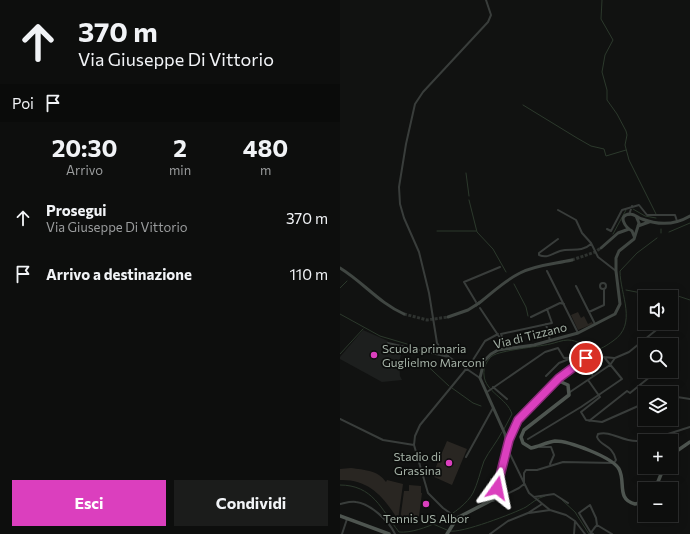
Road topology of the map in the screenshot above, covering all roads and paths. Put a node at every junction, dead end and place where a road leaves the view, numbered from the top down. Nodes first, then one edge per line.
1 (486, 0) edge
2 (632, 206) junction
3 (558, 210) dead end
4 (631, 210) junction
5 (629, 214) junction
6 (635, 215) junction
7 (690, 216) edge
8 (653, 222) junction
9 (677, 222) junction
10 (623, 223) junction
11 (637, 226) junction
12 (607, 229) dead end
13 (629, 230) junction
14 (615, 235) junction
15 (634, 237) junction
16 (558, 240) dead end
17 (591, 243) junction
18 (601, 248) tunnel mouth
19 (572, 260) tunnel mouth
20 (500, 267) dead end
21 (340, 268) edge
22 (547, 271) dead end
23 (616, 271) junction
24 (576, 286) dead end
25 (604, 289) dead end
26 (561, 302) junction
27 (477, 303) junction
28 (480, 308) dead end
29 (547, 309) junction
30 (590, 312) junction
31 (404, 314) tunnel mouth
32 (531, 316) dead end
33 (448, 317) tunnel mouth
34 (546, 324) junction
35 (596, 324) junction
36 (656, 330) edge
37 (578, 333) junction
38 (498, 334) junction
39 (550, 341) junction
40 (388, 343) dead end
41 (506, 348) junction
42 (449, 357) junction
43 (572, 357) junction
44 (604, 357) junction
45 (615, 358) junction
46 (583, 360) junction
47 (610, 365) junction
48 (465, 369) junction
49 (546, 376) dead end
50 (593, 376) junction
51 (480, 378) junction
52 (649, 378) edge
53 (588, 380) junction
54 (557, 381) junction
55 (493, 387) junction
56 (487, 391) junction
57 (570, 392) junction
58 (599, 394) junction
59 (678, 397) edge
60 (507, 399) dead end
61 (690, 399) edge
62 (638, 406) edge
63 (493, 408) junction
64 (340, 419) edge
65 (588, 421) junction
66 (690, 427) edge
67 (528, 439) dead end
68 (690, 442) edge
69 (414, 445) junction
70 (507, 446) junction
71 (537, 446) junction
72 (678, 450) edge
73 (466, 457) dead end
74 (614, 463) junction
75 (550, 465) junction
76 (491, 479) dead end
77 (524, 484) junction
78 (494, 486) junction
79 (502, 496) junction
80 (534, 498) junction
81 (490, 502) junction
82 (568, 503) dead end
83 (638, 503) edge
84 (340, 504) edge
85 (542, 504) junction
86 (550, 510) junction
87 (528, 513) junction
88 (340, 516) edge
89 (456, 517) junction
90 (347, 518) junction
91 (575, 522) junction
92 (597, 525) junction
93 (342, 534) edge
94 (389, 534) edge
95 (395, 534) edge
96 (447, 534) edge
97 (492, 534) edge
98 (574, 534) edge
99 (585, 534) edge
100 (591, 534) edge
101 (612, 534) edge

1 - 42 street
2 - 4 street
2 - 9 street
2 - 12 street
3 - 17 street
4 - 5 street
4 - 6 street, Via di Tizzano
5 - 6 main road
5 - 10 main road
6 - 8 main road
6 - 11 main road, Via di Tizzano
7 - 9 main road
8 - 9 main road
8 - 11 main road
10 - 13 main road
10 - 14 main road
11 - 13 main road
11 - 15 main road, Via di Tizzano
13 - 14 main road
13 - 15 main road
14 - 18 main road
15 - 23 main road, Via di Tizzano
16 - 17 street
17 - 23 street
19 - 27 main road
20 - 27 street
21 - 31 main road
22 - 26 street, Via di Tizzano
23 - 35 main road, Via di Tizzano
24 - 30 street
25 - 30 street
26 - 29 street
26 - 37 street, Via di Tizzano
27 - 33 main road
28 - 38 street
29 - 32 street
29 - 34 street
30 - 35 street
34 - 39 street
34 - 41 street
35 - 37 main road, Via di Tizzano
36 - 45 street
37 - 39 main road, Via di Tizzano
38 - 41 street
38 - 48 street
39 - 41 main road, Via di Tizzano
40 - 42 street
41 - 51 main road, Via di Tizzano
42 - 48 street
43 - 46 street
43 - 49 street
43 - 55 street
44 - 45 street
44 - 46 street
44 - 47 street
45 - 47 street
46 - 50 street
46 - 54 street
47 - 50 street
47 - 58 street
48 - 51 street
48 - 69 street
50 - 53 street
51 - 56 main road
52 - 65 street
53 - 57 street
53 - 58 street
54 - 57 main road
54 - 70 main road
55 - 56 street
55 - 60 street
56 - 63 main road
57 - 71 main road
58 - 65 street
58 - 67 street
59 - 61 street
62 - 65 street
63 - 70 main road
63 - 73 street
64 - 69 street
66 - 74 street
68 - 72 main road
69 - 89 street
70 - 77 street
70 - 78 main road
71 - 74 main road
71 - 75 street
74 - 75 street
74 - 83 main road
75 - 77 street
76 - 78 street
77 - 79 street
77 - 80 street
78 - 79 street
78 - 81 main road
79 - 81 street
80 - 82 street
80 - 85 street
81 - 89 main road
84 - 95 street
85 - 86 street
85 - 87 street
86 - 87 street
86 - 91 street
87 - 97 street
88 - 90 main road
89 - 96 main road
90 - 93 street
90 - 94 main road
91 - 98 street
91 - 99 street
92 - 100 street
92 - 100 street
92 - 101 street

